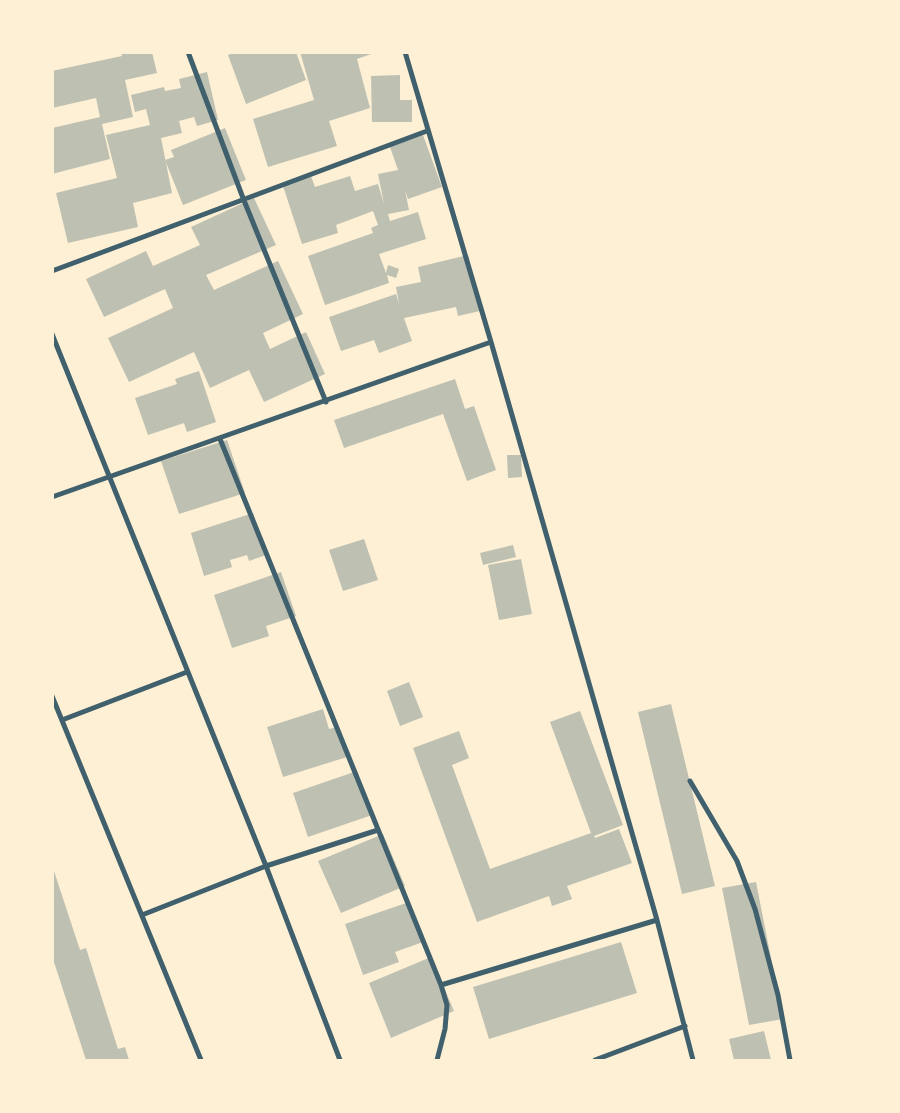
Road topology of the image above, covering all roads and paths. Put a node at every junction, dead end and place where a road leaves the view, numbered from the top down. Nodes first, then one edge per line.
1 (188, 52) edge
2 (405, 52) edge
3 (427, 131) junction
4 (243, 198) junction
5 (52, 271) edge
6 (52, 334) edge
7 (491, 342) junction
8 (326, 402) junction
9 (220, 439) junction
10 (110, 477) junction
11 (52, 496) edge
12 (187, 672) junction
13 (52, 696) edge
14 (62, 720) junction
15 (690, 781) dead end
16 (378, 830) junction
17 (266, 866) junction
18 (142, 915) junction
19 (657, 920) junction
20 (441, 985) junction
21 (685, 1026) junction
22 (201, 1060) edge
23 (340, 1060) edge
24 (438, 1060) edge
25 (595, 1060) edge
26 (692, 1060) edge
27 (790, 1060) edge

1 - 4 street
2 - 3 street
3 - 4 street
3 - 7 street
4 - 5 street
4 - 8 street
6 - 10 street
7 - 8 street
7 - 19 street
8 - 9 street
9 - 10 street
9 - 16 street
10 - 11 street
10 - 12 street
12 - 14 street
12 - 17 street
13 - 14 street
14 - 18 street
15 - 27 street
16 - 17 street
16 - 20 street
17 - 18 street
17 - 23 street
18 - 22 street
19 - 20 street
19 - 21 street
20 - 24 street
21 - 25 street
21 - 26 street

